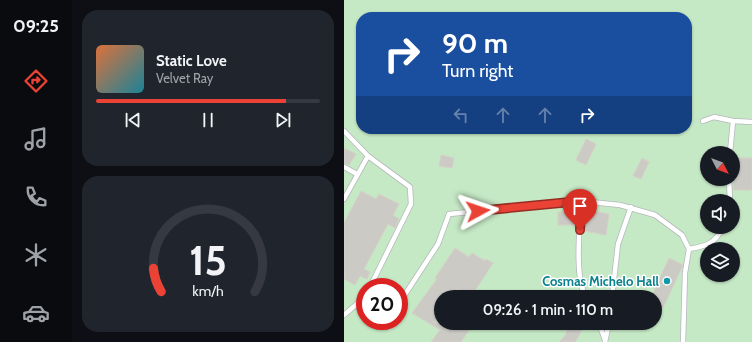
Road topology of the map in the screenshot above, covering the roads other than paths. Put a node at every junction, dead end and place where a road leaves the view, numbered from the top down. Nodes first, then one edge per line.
1 (703, 121) dead end
2 (733, 121) junction
3 (752, 122) edge
4 (344, 131) edge
5 (731, 146) edge
6 (368, 156) junction
7 (344, 167) edge
8 (358, 174) junction
9 (344, 199) edge
10 (581, 201) junction
11 (631, 207) junction
12 (719, 234) edge
13 (689, 249) junction
14 (374, 278) edge
15 (408, 290) edge
16 (582, 290) edge
17 (613, 290) edge
18 (356, 304) edge
19 (344, 315) edge
20 (601, 330) edge
21 (607, 330) edge
22 (605, 341) edge
23 (683, 342) edge

1 - 2 lane
2 - 3 lane
2 - 5 lane
4 - 6 lane
6 - 8 lane
6 - 14 lane
7 - 8 lane
8 - 9 lane
10 - 11 lane
10 - 15 lane
10 - 16 lane
11 - 13 lane
11 - 17 lane
12 - 13 lane
13 - 23 lane
18 - 19 lane
20 - 22 lane
21 - 22 lane

